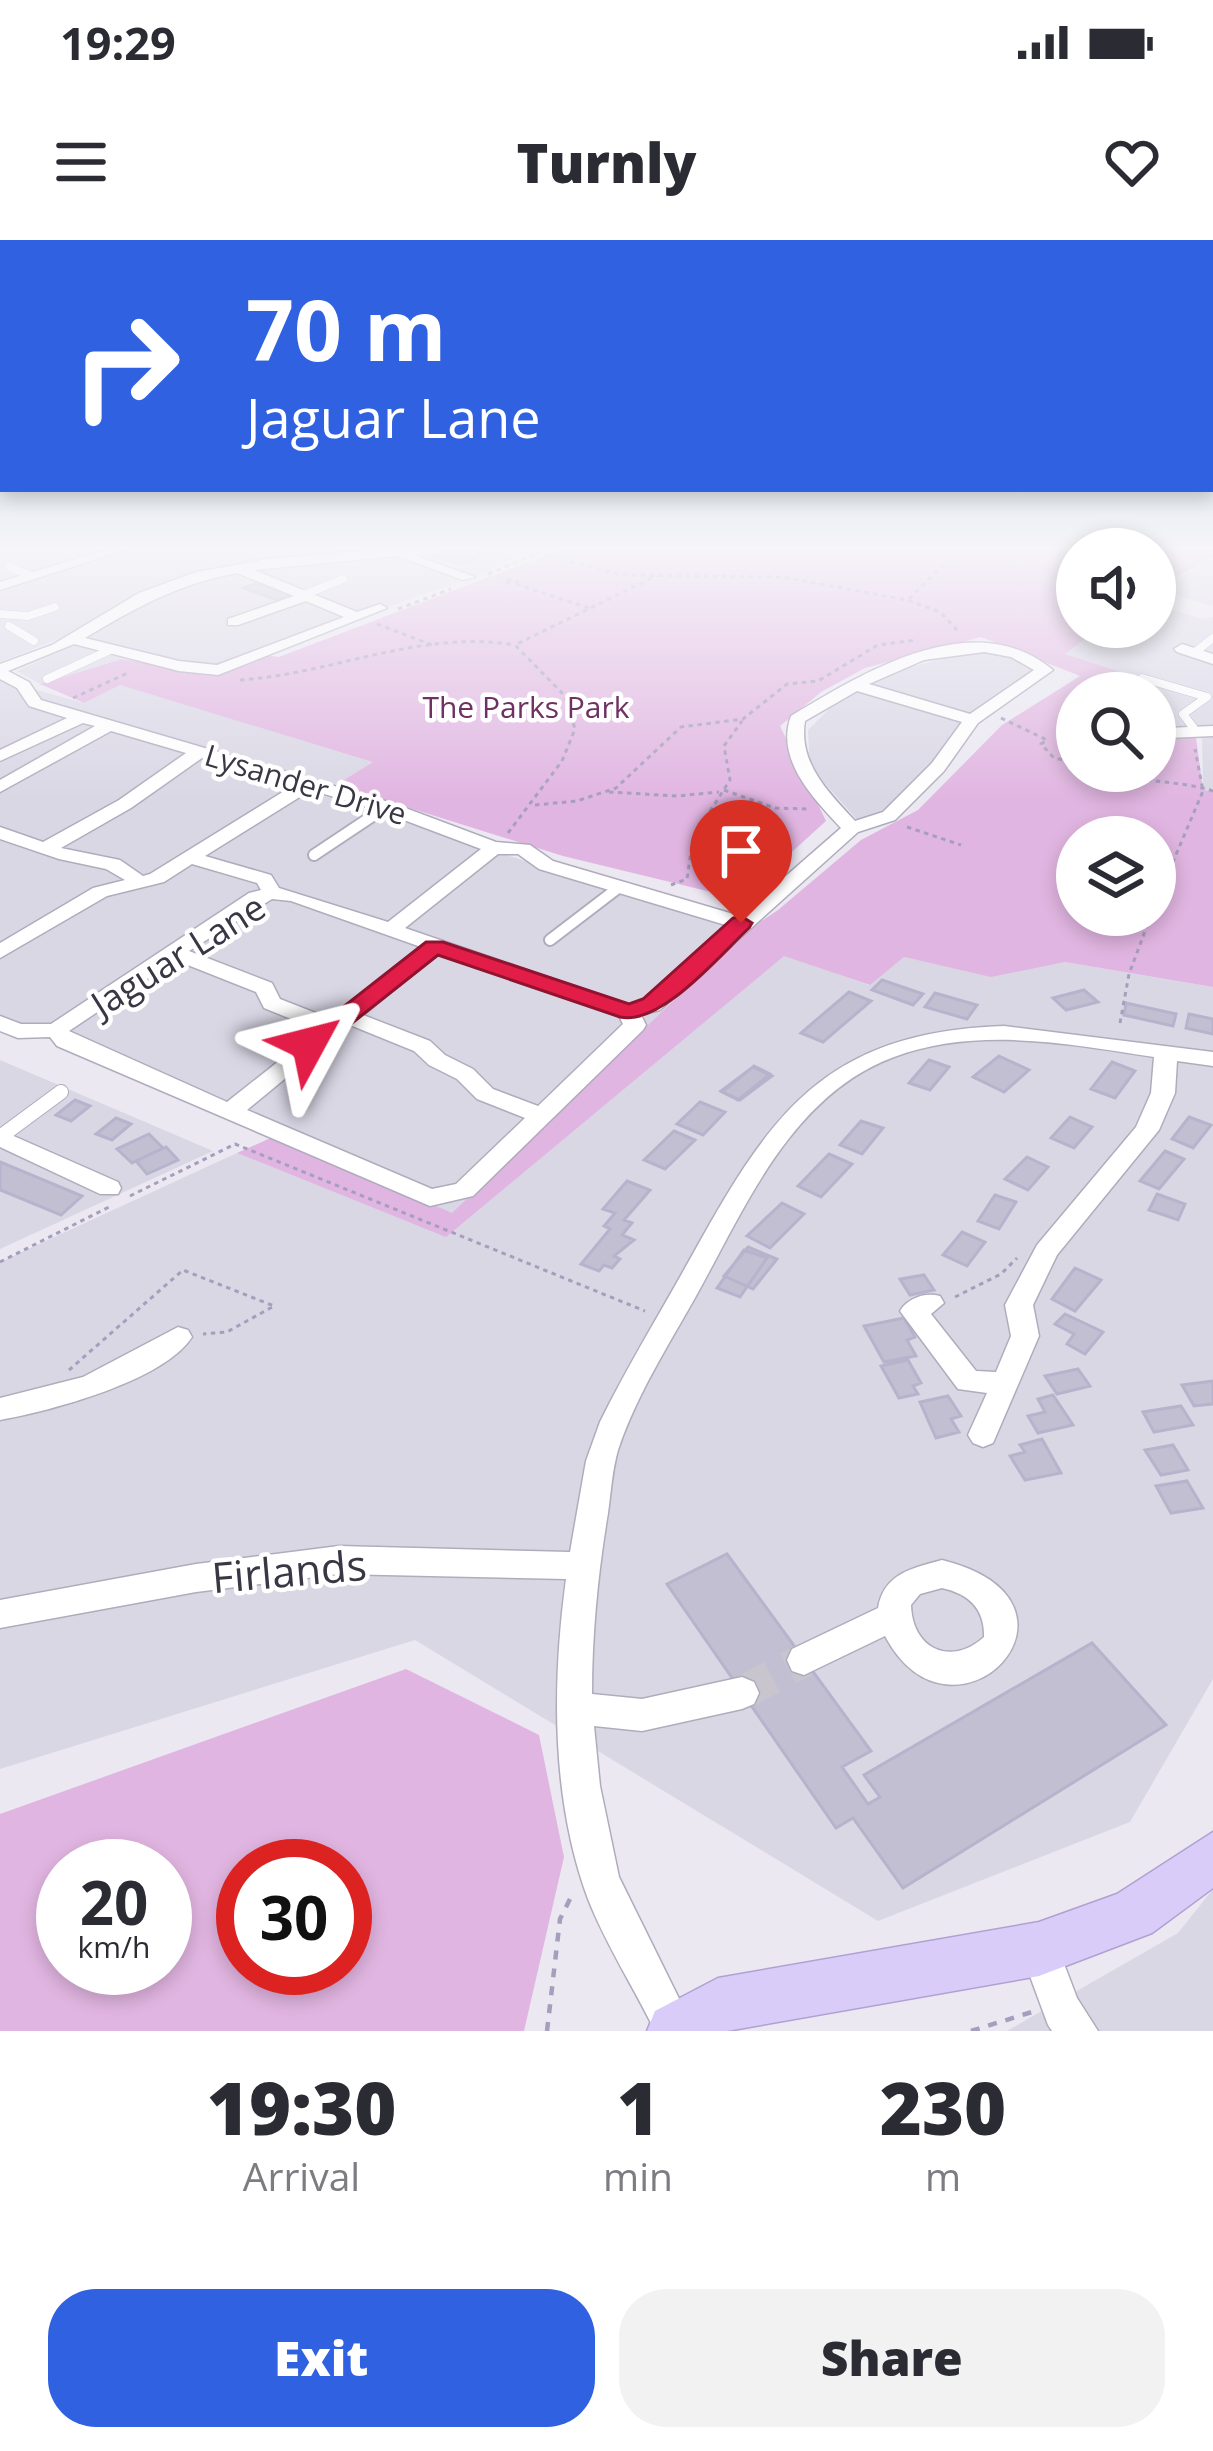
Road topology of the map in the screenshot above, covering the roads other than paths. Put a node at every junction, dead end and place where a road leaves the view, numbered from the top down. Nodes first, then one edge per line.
1 (28, 634) edge
2 (71, 634) edge
3 (314, 634) edge
4 (1213, 638) edge
5 (52, 643) junction
6 (110, 650) junction
7 (1188, 651) joint
8 (1213, 658) edge
9 (0, 671) edge
10 (47, 679) dead end
11 (855, 685) junction
12 (1176, 688) edge
13 (84, 716) junction
14 (977, 716) junction
15 (112, 723) junction
16 (1203, 731) edge
17 (200, 751) junction
18 (0, 756) edge
19 (308, 785) junction
20 (0, 787) edge
21 (386, 807) junction
22 (852, 828) junction
23 (4, 839) edge
24 (494, 848) junction
25 (45, 849) junction
26 (314, 855) dead end
27 (190, 858) junction
28 (137, 881) junction
29 (618, 888) junction
30 (272, 893) junction
31 (741, 923) junction
32 (390, 930) junction
33 (550, 940) dead end
34 (435, 946) junction
35 (0, 952) edge
36 (175, 952) junction
37 (628, 1012) junction
38 (339, 1021) junction
39 (0, 1023) edge
40 (56, 1030) junction
41 (1166, 1054) junction
42 (1213, 1059) edge
43 (61, 1092) dead end
44 (230, 1112) junction
45 (540, 1115) junction
46 (0, 1138) edge
47 (109, 1188) dead end
48 (930, 1303) road end
49 (178, 1337) dead end
50 (1005, 1383) junction
51 (0, 1409) edge
52 (983, 1436) dead end
53 (582, 1566) junction
54 (0, 1614) edge
55 (892, 1617) dead end
56 (804, 1660) tunnel mouth
57 (742, 1693) tunnel mouth
58 (573, 1708) junction
59 (1213, 1857) edge
60 (1039, 1949) junction
61 (675, 2031) edge
62 (1078, 2031) edge

1 - 5 lane
2 - 5 street
3 - 6 street
4 - 7 lane
5 - 6 street
5 - 9 street
6 - 10 lane
7 - 8 street
9 - 13 street, Lysander Drive
11 - 14 street
11 - 14 street
11 - 22 street
12 - 16 lane
13 - 15 street, Lysander Drive
13 - 18 street
14 - 22 street
15 - 17 street, Lysander Drive
15 - 20 street
17 - 19 street, Lysander Drive
17 - 25 street
19 - 21 street, Lysander Drive
19 - 27 street
21 - 24 street, Lysander Drive
21 - 26 lane
22 - 31 street
23 - 25 street
24 - 29 street, Lysander Drive
24 - 32 street
25 - 28 street
27 - 28 street
27 - 30 street
28 - 35 street
29 - 31 street, Lysander Drive
29 - 33 lane
30 - 32 street, Jaguar Lane
30 - 36 street, Jaguar Lane
31 - 37 street
32 - 34 street, Jaguar Lane
34 - 37 street, Jaguar Lane
34 - 38 street
36 - 38 street
36 - 40 street, Jaguar Lane
37 - 45 street
38 - 44 street
38 - 45 street
39 - 40 street, Jaguar Lane
40 - 44 street
41 - 42 street
41 - 50 street
41 - 53 street
43 - 46 lane
44 - 45 street
46 - 47 street
48 - 50 street
49 - 51 street
50 - 52 street
53 - 54 street, Firlands
53 - 58 street
55 - 56 street
57 - 58 street
58 - 61 street
59 - 60 street
60 - 61 street
60 - 62 street

